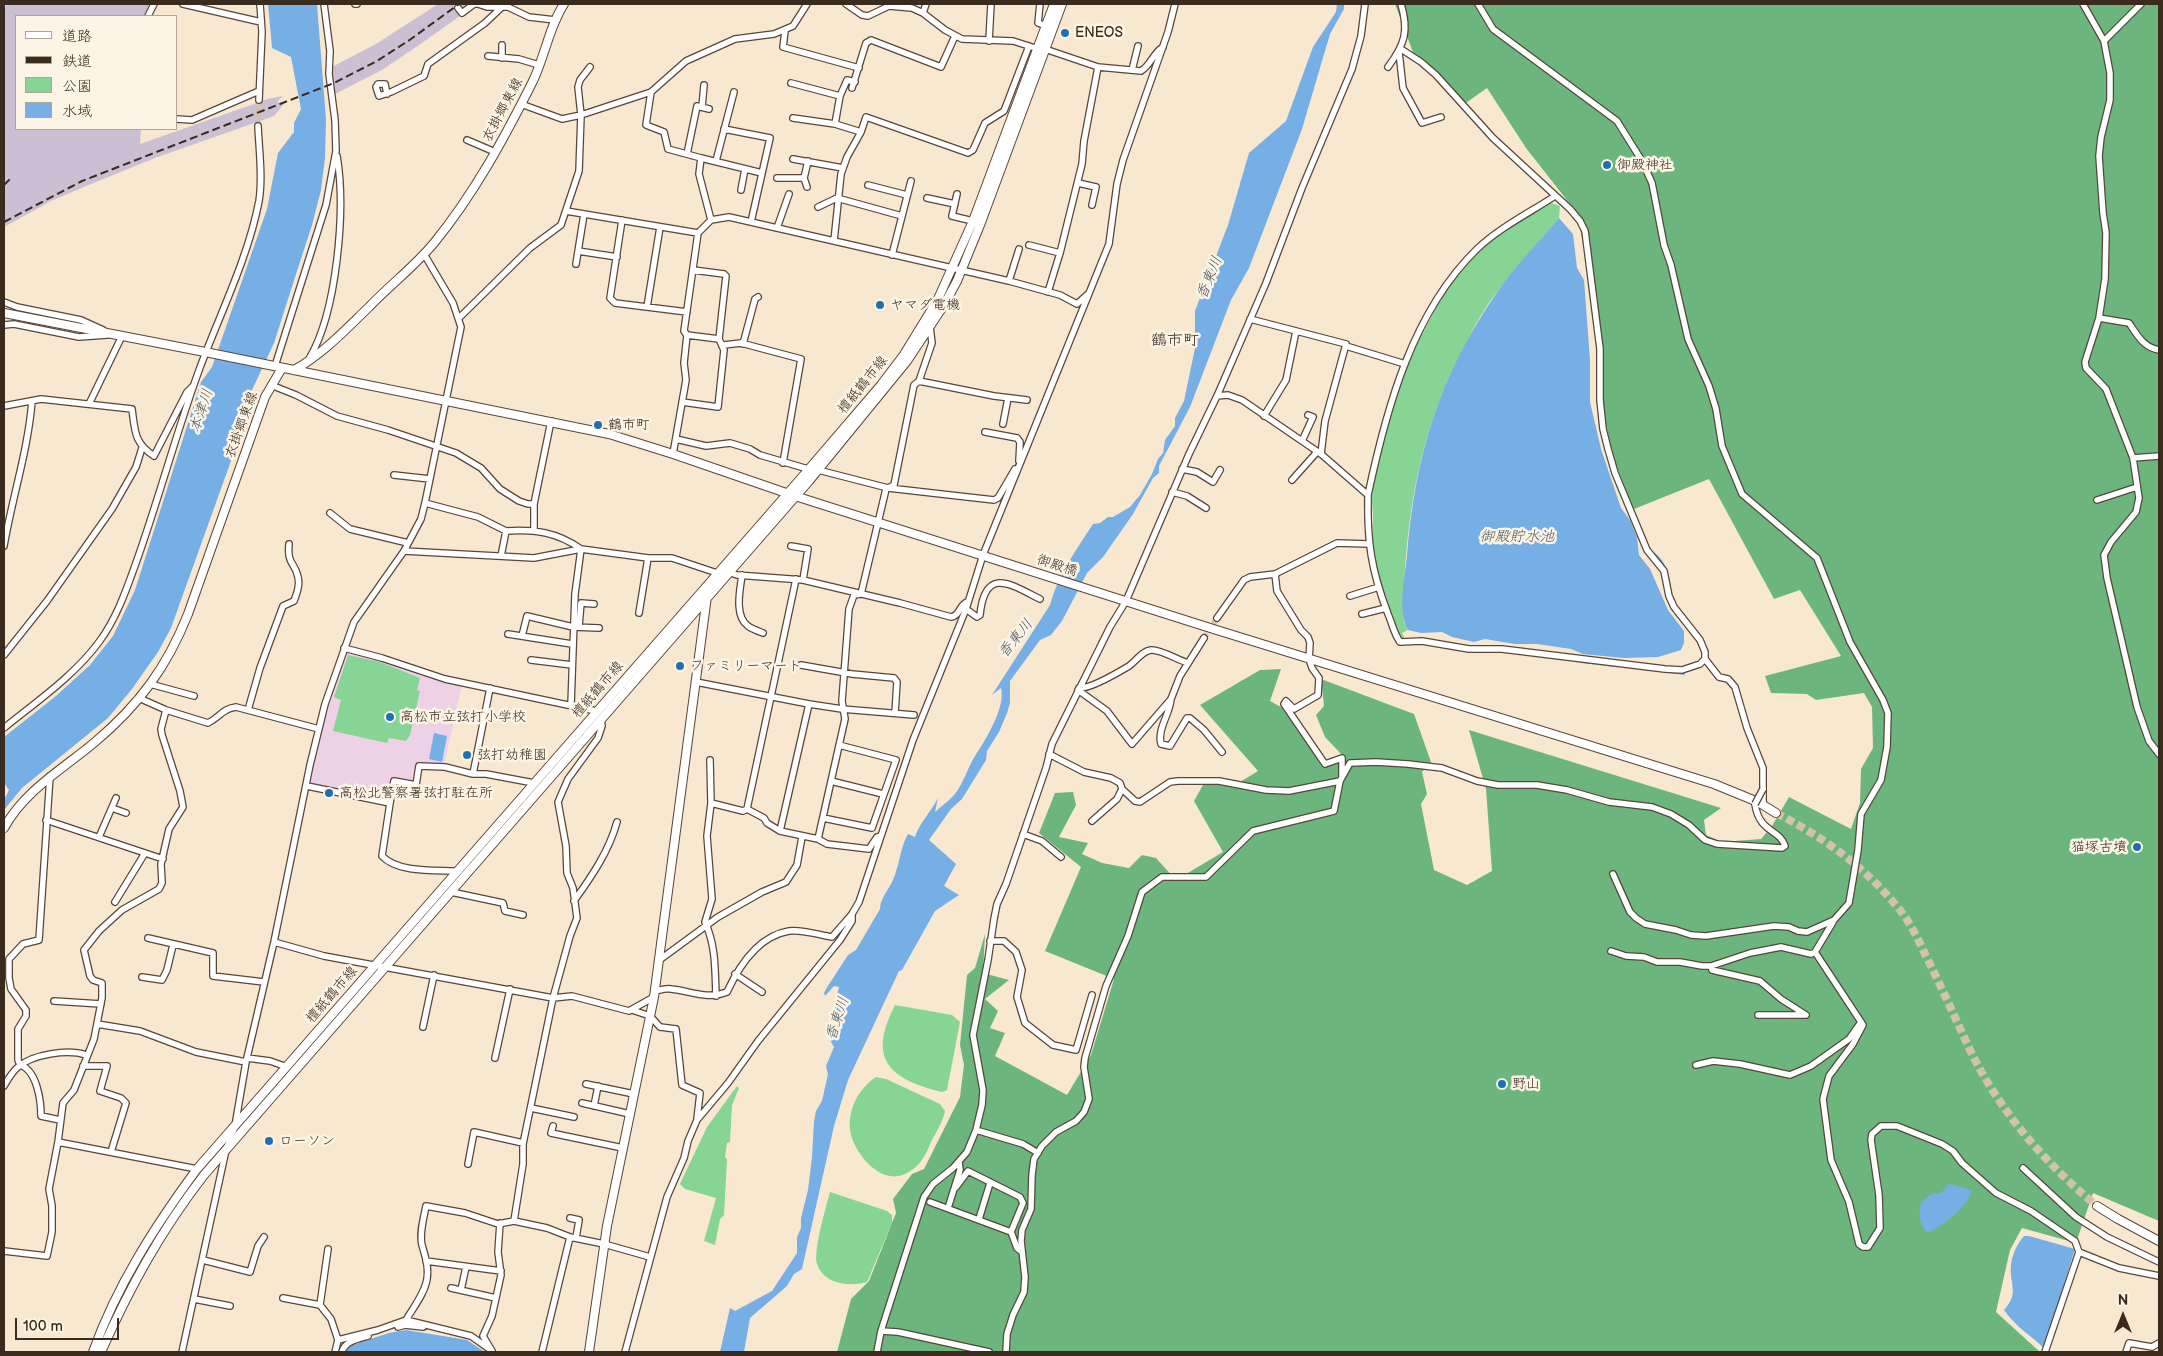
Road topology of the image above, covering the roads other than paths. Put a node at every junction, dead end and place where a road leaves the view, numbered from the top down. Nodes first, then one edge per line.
1 (184, 4) edge
2 (260, 4) edge
3 (324, 4) edge
4 (478, 4) edge
5 (564, 4) edge
6 (808, 4) edge
7 (846, 4) edge
8 (926, 4) edge
9 (991, 4) edge
10 (1040, 4) edge
11 (1054, 4) edge
12 (1062, 4) edge
13 (1174, 4) edge
14 (1366, 4) edge
15 (1401, 4) edge
16 (1478, 4) edge
17 (2083, 4) edge
18 (2141, 4) edge
19 (504, 5) edge
20 (886, 6) edge
21 (458, 8) dead end
22 (923, 13) junction
23 (555, 20) junction
24 (262, 22) junction
25 (1050, 27) junction
26 (785, 30) junction
27 (955, 36) junction
28 (990, 41) junction
29 (2104, 41) junction
30 (502, 45) dead end
31 (1138, 46) dead end
32 (1034, 47) junction
33 (1163, 47) junction
34 (1046, 48) junction
35 (1400, 50) junction
36 (488, 56) dead end
37 (502, 58) junction
38 (539, 65) junction
39 (590, 67) dead end
40 (1098, 67) junction
41 (1388, 67) dead end
42 (859, 68) junction
43 (1132, 70) junction
44 (791, 83) dead end
45 (704, 85) dead end
46 (259, 91) junction
47 (651, 92) junction
48 (734, 92) dead end
49 (387, 94) dead end
50 (840, 96) junction
51 (259, 100) tunnel mouth
52 (521, 104) junction
53 (1004, 111) junction
54 (1013, 114) junction
55 (581, 115) junction
56 (1441, 117) dead end
57 (793, 118) dead end
58 (178, 119) edge
59 (835, 124) junction
60 (258, 126) tunnel mouth
61 (724, 129) junction
62 (861, 132) junction
63 (466, 140) dead end
64 (336, 151) junction
65 (495, 152) junction
66 (687, 154) junction
67 (701, 158) junction
68 (793, 158) dead end
69 (808, 161) junction
70 (716, 162) junction
71 (843, 168) junction
72 (745, 169) junction
73 (762, 173) junction
74 (777, 178) dead end
75 (804, 178) junction
76 (911, 181) dead end
77 (1078, 183) junction
78 (868, 185) dead end
79 (806, 187) dead end
80 (741, 190) dead end
81 (789, 194) dead end
82 (957, 194) dead end
83 (908, 195) junction
84 (1555, 196) junction
85 (927, 198) dead end
86 (840, 200) junction
87 (955, 204) junction
88 (1092, 205) dead end
89 (818, 207) dead end
90 (566, 211) junction
91 (584, 214) junction
92 (902, 216) junction
93 (622, 220) junction
94 (710, 220) junction
95 (973, 221) junction
96 (751, 222) junction
97 (660, 227) junction
98 (777, 228) junction
99 (698, 233) junction
100 (834, 241) junction
101 (1029, 245) dead end
102 (1019, 250) dead end
103 (578, 251) junction
104 (1060, 253) junction
105 (424, 254) junction
106 (892, 255) junction
107 (616, 257) junction
108 (576, 264) dead end
109 (692, 270) junction
110 (957, 270) junction
111 (1009, 281) junction
112 (1091, 290) junction
113 (1048, 292) junction
114 (758, 297) dead end
115 (4, 302) edge
116 (647, 307) junction
117 (687, 312) junction
118 (4, 314) edge
119 (459, 318) junction
120 (2099, 318) junction
121 (1250, 319) junction
122 (4, 325) edge
123 (930, 327) junction
124 (1296, 331) junction
125 (118, 335) junction
126 (687, 335) junction
127 (719, 339) junction
128 (743, 344) junction
129 (724, 345) junction
130 (1346, 346) junction
131 (2159, 350) edge
132 (208, 353) junction
133 (306, 363) junction
134 (1405, 364) junction
135 (276, 366) junction
136 (294, 370) junction
137 (1227, 373) junction
138 (919, 381) junction
139 (195, 383) junction
140 (271, 386) junction
141 (1228, 395) junction
142 (1217, 396) junction
143 (1008, 398) junction
144 (446, 400) junction
145 (1027, 400) dead end
146 (32, 401) junction
147 (682, 402) junction
148 (89, 404) junction
149 (4, 406) edge
150 (1308, 415) dead end
151 (1264, 416) junction
152 (551, 421) junction
153 (1003, 424) dead end
154 (984, 432) dead end
155 (676, 440) junction
156 (1302, 441) junction
157 (437, 446) junction
158 (142, 448) junction
159 (1319, 453) junction
160 (673, 454) junction
161 (2159, 456) edge
162 (2133, 458) junction
163 (783, 463) junction
164 (1019, 464) junction
165 (1182, 469) junction
166 (808, 470) junction
167 (818, 470) junction
168 (1220, 470) dead end
169 (394, 475) dead end
170 (430, 479) junction
171 (1292, 480) dead end
172 (2137, 487) junction
173 (888, 488) junction
174 (1172, 492) junction
175 (791, 494) junction
176 (1368, 495) junction
177 (2096, 500) dead end
178 (426, 503) junction
179 (534, 504) junction
180 (1206, 508) dead end
181 (330, 512) dead end
182 (878, 522) junction
183 (506, 531) junction
184 (534, 531) junction
185 (408, 543) junction
186 (289, 544) dead end
187 (1369, 544) junction
188 (4, 546) edge
189 (791, 546) dead end
190 (581, 549) junction
191 (404, 551) junction
192 (501, 556) junction
193 (984, 556) junction
194 (648, 558) junction
195 (728, 572) junction
196 (717, 574) junction
197 (1275, 574) junction
198 (742, 575) junction
199 (799, 579) junction
200 (709, 582) junction
201 (1379, 588) junction
202 (861, 594) junction
203 (1350, 596) dead end
204 (707, 597) junction
205 (1040, 600) dead end
206 (1124, 600) junction
207 (967, 602) junction
208 (594, 604) dead end
209 (1386, 608) junction
210 (966, 609) junction
211 (639, 613) dead end
212 (1362, 614) dead end
213 (1217, 618) tunnel mouth
214 (576, 626) junction
215 (599, 628) dead end
216 (763, 633) dead end
217 (508, 634) dead end
218 (522, 636) junction
219 (1204, 638) tunnel mouth
220 (572, 644) junction
221 (344, 648) junction
222 (4, 655) edge
223 (1309, 659) junction
224 (1705, 659) junction
225 (531, 660) dead end
226 (1188, 663) junction
227 (572, 665) junction
228 (801, 665) dead end
229 (844, 672) junction
230 (696, 682) junction
231 (150, 684) junction
232 (490, 688) junction
233 (1079, 689) junction
234 (194, 696) dead end
235 (139, 698) junction
236 (772, 698) junction
237 (1171, 699) junction
238 (809, 704) junction
239 (571, 705) junction
240 (842, 709) junction
241 (166, 710) junction
242 (248, 710) junction
243 (596, 711) junction
244 (895, 713) junction
245 (914, 714) dead end
246 (601, 719) junction
247 (4, 728) edge
248 (319, 728) junction
249 (839, 746) junction
250 (1222, 752) dead end
251 (1049, 754) junction
252 (2159, 754) edge
253 (710, 760) dead end
254 (473, 774) junction
255 (50, 776) junction
256 (1341, 779) junction
257 (831, 781) junction
258 (534, 783) junction
259 (307, 786) junction
260 (1122, 789) junction
261 (1763, 790) junction
262 (883, 794) junction
263 (116, 798) dead end
264 (390, 803) junction
265 (712, 803) junction
266 (1764, 806) junction
267 (112, 808) junction
268 (747, 809) junction
269 (126, 813) dead end
270 (1776, 813) tunnel mouth
271 (823, 818) junction
272 (46, 820) junction
273 (1092, 821) dead end
274 (617, 822) dead end
275 (4, 828) edge
276 (780, 831) junction
277 (1023, 834) junction
278 (881, 836) junction
279 (99, 837) junction
280 (802, 837) junction
281 (818, 839) junction
282 (145, 853) junction
283 (1061, 857) dead end
284 (162, 859) junction
285 (456, 872) junction
286 (1613, 874) dead end
287 (451, 892) junction
288 (574, 901) junction
289 (115, 902) dead end
290 (852, 914) junction
291 (523, 915) dead end
292 (1834, 920) junction
293 (706, 924) junction
294 (148, 938) dead end
295 (990, 941) junction
296 (274, 942) junction
297 (173, 945) junction
298 (1611, 951) dead end
299 (1815, 952) junction
300 (658, 961) junction
301 (375, 964) junction
302 (386, 966) junction
303 (1710, 966) junction
304 (735, 974) junction
305 (434, 975) junction
306 (142, 977) dead end
307 (264, 982) junction
308 (510, 989) junction
309 (762, 992) dead end
310 (655, 994) junction
311 (716, 996) junction
312 (1092, 996) dead end
313 (553, 998) junction
314 (54, 1001) dead end
315 (101, 1004) junction
316 (632, 1010) junction
317 (1758, 1015) dead end
318 (650, 1016) junction
319 (1861, 1022) junction
320 (97, 1024) junction
321 (423, 1027) dead end
322 (86, 1055) junction
323 (495, 1058) dead end
324 (246, 1060) junction
325 (20, 1065) junction
326 (1696, 1065) dead end
327 (83, 1066) junction
328 (287, 1067) junction
329 (586, 1084) dead end
330 (4, 1086) edge
331 (598, 1086) junction
332 (634, 1094) junction
333 (582, 1104) dead end
334 (594, 1106) junction
335 (531, 1108) junction
336 (630, 1114) junction
337 (574, 1117) dead end
338 (60, 1120) junction
339 (697, 1120) junction
340 (235, 1126) junction
341 (553, 1126) dead end
342 (976, 1130) junction
343 (58, 1142) junction
344 (524, 1142) junction
345 (623, 1148) junction
346 (226, 1150) junction
347 (111, 1152) junction
348 (1038, 1153) junction
349 (959, 1162) junction
350 (468, 1164) dead end
351 (2023, 1168) dead end
352 (197, 1169) junction
353 (990, 1183) junction
354 (956, 1187) junction
355 (930, 1202) dead end
356 (2097, 1206) tunnel mouth
357 (948, 1208) junction
358 (570, 1218) dead end
359 (979, 1219) junction
360 (514, 1221) junction
361 (500, 1223) junction
362 (1011, 1232) junction
363 (264, 1237) dead end
364 (573, 1238) junction
365 (2159, 1241) edge
366 (604, 1244) junction
367 (328, 1248) dead end
368 (4, 1251) edge
369 (1022, 1252) junction
370 (2079, 1252) junction
371 (650, 1257) junction
372 (203, 1260) junction
373 (426, 1261) junction
374 (2159, 1262) edge
375 (466, 1267) junction
376 (500, 1271) junction
377 (2159, 1276) edge
378 (451, 1288) dead end
379 (462, 1290) junction
380 (283, 1298) dead end
381 (496, 1298) junction
382 (194, 1299) junction
383 (320, 1305) junction
384 (230, 1306) dead end
385 (406, 1320) junction
386 (426, 1327) junction
387 (378, 1330) junction
388 (881, 1332) junction
389 (338, 1340) junction
390 (2159, 1343) edge
391 (93, 1352) edge
392 (102, 1352) edge
393 (182, 1352) edge
394 (335, 1352) edge
395 (342, 1352) edge
396 (492, 1352) edge
397 (542, 1352) edge
398 (589, 1352) edge
399 (625, 1352) edge
400 (877, 1352) edge
401 (989, 1352) edge
402 (1006, 1352) edge
403 (2045, 1352) edge
404 (2126, 1352) edge

1 - 24 street
2 - 24 street
3 - 64 street
4 - 19 street
4 - 21 street
5 - 23 main road, 衣掛郷東線
6 - 26 street
7 - 20 street
8 - 22 street
9 - 28 street
10 - 25 street
11 - 25 main road, 檀紙鶴市線
12 - 25 main road, 檀紙鶴市線
13 - 33 street
14 - 121 street
15 - 35 street
16 - 292 street
17 - 29 street
18 - 29 street
19 - 23 street
19 - 49 street
20 - 22 street
22 - 27 street
23 - 38 main road, 衣掛郷東線
24 - 46 street
25 - 32 main road, 檀紙鶴市線
25 - 34 main road, 檀紙鶴市線
26 - 42 street
26 - 47 street
27 - 28 street
27 - 42 street
28 - 32 street
29 - 120 street
30 - 37 street
31 - 43 street
32 - 34 street
32 - 53 street
32 - 54 main road, 檀紙鶴市線
33 - 43 street
33 - 112 street
34 - 40 street
34 - 110 main road, 檀紙鶴市線
35 - 41 street
35 - 56 street
35 - 84 street
36 - 37 street
37 - 38 street
38 - 52 main road, 衣掛郷東線
39 - 55 street
40 - 43 street
40 - 77 street
42 - 50 street
44 - 50 street
45 - 66 street
46 - 51 street
46 - 58 street
47 - 55 street
47 - 66 street
48 - 61 street
50 - 59 street
52 - 55 street
52 - 65 main road, 衣掛郷東線
53 - 54 street
53 - 62 street
54 - 95 main road, 檀紙鶴市線
55 - 90 street
57 - 59 street
59 - 62 street
60 - 132 street
61 - 70 street
61 - 73 street
62 - 71 street
63 - 65 street
64 - 133 street
64 - 135 street
65 - 105 main road, 衣掛郷東線
66 - 67 street
67 - 70 street
67 - 94 street
68 - 69 street
69 - 71 street
69 - 75 street
70 - 72 street
71 - 86 street
72 - 73 street
72 - 80 street
73 - 96 street
74 - 75 street
75 - 79 street
76 - 83 street
77 - 88 street
77 - 104 street
78 - 83 street
81 - 98 street
82 - 87 street
83 - 92 street
84 - 134 street
84 - 224 street
85 - 87 street
86 - 89 street
86 - 92 street
86 - 100 street
87 - 95 street
90 - 91 street
90 - 119 street
91 - 93 street
91 - 103 street
92 - 106 street
93 - 97 street
93 - 107 street
94 - 96 street
94 - 99 street
95 - 110 main road, 檀紙鶴市線
96 - 98 street
97 - 99 street
97 - 116 street
98 - 100 street
99 - 109 street
100 - 106 street
101 - 104 street
102 - 111 street
103 - 107 street
103 - 108 street
104 - 113 street
105 - 119 street
105 - 133 main road, 衣掛郷東線
106 - 110 street
107 - 116 street
109 - 117 street
109 - 127 street
110 - 111 street
110 - 123 main road, 檀紙鶴市線
110 - 166 main road, 檀紙鶴市線
111 - 113 street
112 - 113 street
112 - 164 street
114 - 128 street
115 - 125 street
116 - 117 street
117 - 126 street
118 - 125 main road
119 - 144 street
120 - 131 street
120 - 162 street
121 - 124 street
121 - 137 street
122 - 125 street
123 - 138 street
123 - 167 main road, 檀紙鶴市線
124 - 130 street
124 - 151 street
125 - 132 main road
125 - 148 street
126 - 127 street
126 - 147 street
127 - 129 street
128 - 129 street
128 - 163 street
129 - 147 street
130 - 134 street
130 - 159 street
132 - 135 main road
132 - 139 street
133 - 136 main road, 衣掛郷東線
134 - 176 street
135 - 136 main road
135 - 140 main road, 衣掛郷東線
136 - 144 main road, 御殿橋
137 - 141 street
137 - 142 street
138 - 143 street
138 - 173 street
139 - 158 street
139 - 247 street
140 - 157 street
140 - 231 main road, 衣掛郷東線
141 - 142 street
141 - 151 street
142 - 165 street
143 - 145 street
143 - 153 street
144 - 152 main road, 御殿橋
144 - 157 street
146 - 148 street
146 - 149 street
146 - 188 street
147 - 155 street
148 - 158 street
150 - 156 street
151 - 156 street
152 - 160 main road, 御殿橋
152 - 179 street
154 - 164 street
155 - 160 street
155 - 163 street
156 - 159 street
157 - 170 street
157 - 179 street
158 - 222 street
159 - 171 street
159 - 176 street
160 - 175 main road, 御殿橋
161 - 162 street
162 - 172 street
163 - 166 street
164 - 173 street
164 - 193 street
165 - 168 street
165 - 174 street
166 - 175 main road, 檀紙鶴市線
167 - 173 street
167 - 175 main road, 檀紙鶴市線
169 - 170 street
170 - 178 street
172 - 177 street
172 - 252 street
173 - 182 street
174 - 180 street
174 - 206 street
175 - 182 main road, 御殿橋
175 - 195 main road, 檀紙鶴市線
175 - 196 main road, 檀紙鶴市線
176 - 187 street
178 - 183 street
178 - 185 street
179 - 184 street
181 - 185 street
182 - 193 main road, 御殿橋
182 - 202 street
183 - 184 street
183 - 192 street
184 - 190 street
185 - 191 street
186 - 242 street
187 - 197 street
187 - 201 street
189 - 199 street
190 - 192 street
190 - 194 street
190 - 214 street
191 - 192 street
191 - 221 street
193 - 206 main road, 御殿橋
193 - 207 street
194 - 196 street
194 - 211 street
195 - 198 street
195 - 204 main road, 檀紙鶴市線
196 - 200 main road, 檀紙鶴市線
197 - 213 street
197 - 223 street
198 - 199 street
198 - 216 street
199 - 202 street
199 - 236 street
200 - 204 main road
200 - 243 main road, 檀紙鶴市線
201 - 203 street
201 - 209 street
202 - 207 street
202 - 229 street
204 - 230 main road
204 - 246 main road, 檀紙鶴市線
205 - 210 street
206 - 223 main road, 御殿橋
206 - 233 street
207 - 210 street
208 - 214 street
209 - 212 street
209 - 224 street
210 - 278 street
214 - 215 street
214 - 218 street
214 - 220 street
217 - 218 street
218 - 220 street
219 - 226 street
220 - 227 street
221 - 232 street
221 - 248 street
223 - 256 street
223 - 266 main road, 御殿橋
224 - 261 street
225 - 227 street
226 - 233 street
226 - 237 street
227 - 239 street
228 - 229 street
229 - 240 street
229 - 244 street
230 - 236 street
230 - 300 main road
231 - 234 street
231 - 235 main road, 衣掛郷東線
232 - 239 street
232 - 254 street
233 - 237 street
233 - 251 street
235 - 241 street
235 - 255 main road, 衣掛郷東線
236 - 238 street
236 - 268 street
237 - 250 street
238 - 240 street
238 - 276 street
239 - 243 street
240 - 244 street
240 - 249 street
241 - 242 street
241 - 284 street
242 - 248 street
243 - 258 main road, 檀紙鶴市線
244 - 245 street
246 - 287 main road, 檀紙鶴市線
246 - 288 street
248 - 259 street
249 - 257 street
249 - 262 street
251 - 260 street
251 - 277 street
253 - 265 street
254 - 258 street
254 - 264 street
255 - 272 street
255 - 275 main road, 衣掛郷東線
256 - 260 street
256 - 261 street, bridge
256 - 348 street
257 - 262 street
257 - 271 street
258 - 285 main road, 檀紙鶴市線
259 - 264 street
259 - 296 street
260 - 273 street
261 - 266 street
262 - 271 street
263 - 267 street
264 - 285 street
265 - 268 street
265 - 293 street
266 - 270 main road, 御殿橋
267 - 269 street
267 - 279 street
268 - 276 street
271 - 281 street
272 - 279 street
272 - 325 street
274 - 288 street
276 - 280 street
277 - 283 street
277 - 295 street
278 - 281 street
278 - 290 street
279 - 282 street
280 - 281 street
280 - 293 street
282 - 284 street
282 - 289 street
284 - 315 street
285 - 301 main road, 檀紙鶴市線
286 - 292 street
287 - 291 street
287 - 302 main road, 檀紙鶴市線
288 - 313 street
290 - 304 street
290 - 339 street
292 - 299 street
293 - 300 street
293 - 311 street
294 - 297 street
295 - 312 street
295 - 342 street
296 - 301 street
296 - 307 street
297 - 306 street
297 - 307 street
298 - 303 street
299 - 303 street
299 - 319 street
300 - 310 main road
301 - 302 street
301 - 328 main road, 檀紙鶴市線
302 - 305 street
302 - 346 main road, 檀紙鶴市線
303 - 317 street
304 - 309 street
304 - 311 street
305 - 308 street
305 - 321 street
307 - 324 street
308 - 313 street
308 - 323 street
310 - 311 street
310 - 316 street
310 - 318 main road
313 - 316 street
313 - 335 street
314 - 315 street
315 - 320 street
316 - 318 street
318 - 332 main road
318 - 339 street
319 - 326 street
319 - 370 street
320 - 322 street
320 - 324 street
322 - 325 street
322 - 327 street
324 - 328 street
324 - 340 street
325 - 330 street
325 - 338 street
327 - 338 street
327 - 347 street
328 - 340 main road, 檀紙鶴市線
329 - 331 street
331 - 332 street
331 - 334 street
332 - 336 main road
333 - 334 street
334 - 336 street
335 - 337 street
335 - 344 street
336 - 345 main road
338 - 343 street
339 - 371 street
340 - 346 street
340 - 352 main road, 檀紙鶴市線
341 - 345 street
342 - 348 street
342 - 349 street
343 - 347 street
343 - 368 street
344 - 350 street
344 - 360 street
345 - 366 main road
346 - 372 street
346 - 392 main road, 檀紙鶴市線
347 - 352 street
348 - 369 street
349 - 354 street
349 - 388 street
351 - 374 street
352 - 391 main road, 檀紙鶴市線
353 - 354 street
353 - 359 street
353 - 362 street
354 - 357 street
355 - 357 street
356 - 365 main road
357 - 359 street
358 - 364 street
359 - 362 street
360 - 361 street
360 - 364 street
361 - 373 street
361 - 376 street
362 - 369 street
363 - 372 street
364 - 366 street
364 - 397 street
366 - 371 street
366 - 398 main road
367 - 383 street
369 - 402 street
370 - 377 street
370 - 403 street
371 - 399 street
372 - 382 street
373 - 375 street
373 - 385 street
375 - 376 street
375 - 379 street
376 - 381 street
378 - 379 street
379 - 381 street
380 - 383 street
381 - 396 street
382 - 384 street
382 - 393 street
383 - 389 street
385 - 386 street
385 - 387 street
386 - 387 street
386 - 396 street
387 - 389 street
387 - 395 street
388 - 400 street
388 - 401 street
389 - 394 street
390 - 404 street

